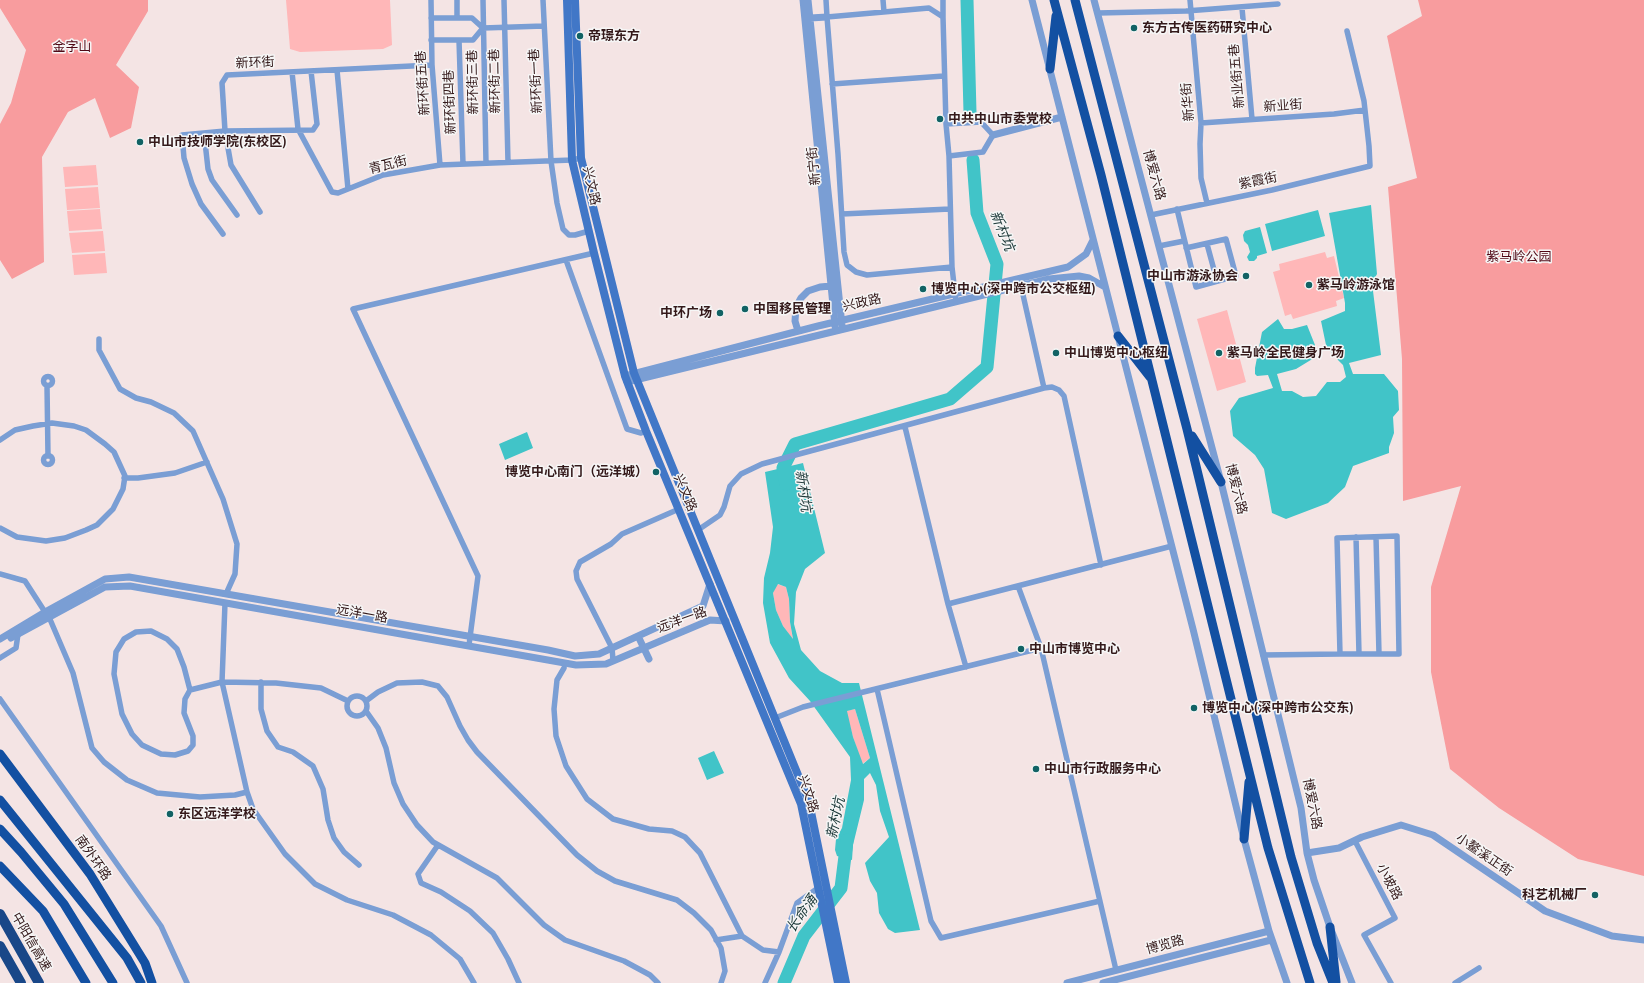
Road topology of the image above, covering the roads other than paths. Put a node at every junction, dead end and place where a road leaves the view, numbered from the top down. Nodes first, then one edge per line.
1 (431, 0) edge
2 (457, 0) edge
3 (483, 0) edge
4 (504, 0) edge
5 (543, 0) edge
6 (567, 0) edge
7 (575, 0) edge
8 (803, 0) edge
9 (808, 0) edge
10 (826, 0) edge
11 (883, 0) edge
12 (943, 0) edge
13 (1032, 0) edge
14 (1054, 0) edge
15 (1075, 0) edge
16 (1094, 0) edge
17 (1190, 0) edge
18 (1278, 4) dead end
19 (1242, 8) junction
20 (1056, 11) junction
21 (1191, 11) junction
22 (884, 12) junction
23 (1098, 13) junction
24 (827, 17) junction
25 (943, 17) junction
26 (431, 18) junction
27 (457, 18) junction
28 (810, 18) junction
29 (544, 26) junction
30 (504, 27) junction
31 (483, 28) junction
32 (1347, 31) dead end
33 (432, 40) junction
34 (459, 40) junction
35 (432, 65) junction
36 (1050, 69) junction
37 (337, 70) junction
38 (311, 71) junction
39 (292, 72) junction
40 (944, 76) junction
41 (832, 84) junction
42 (1365, 110) junction
43 (1062, 117) junction
44 (1252, 119) junction
45 (1201, 123) junction
46 (946, 124) junction
47 (298, 130) junction
48 (225, 131) junction
49 (204, 133) junction
50 (993, 135) junction
51 (948, 156) junction
52 (576, 159) junction
53 (551, 161) junction
54 (508, 162) junction
55 (486, 163) junction
56 (462, 164) junction
57 (440, 165) junction
58 (348, 189) junction
59 (1207, 203) junction
60 (950, 209) junction
61 (1177, 209) junction
62 (260, 212) dead end
63 (842, 214) junction
64 (237, 215) dead end
65 (1151, 215) junction
66 (589, 231) junction
67 (223, 234) dead end
68 (1093, 240) junction
69 (1184, 241) junction
70 (1207, 244) junction
71 (1159, 246) junction
72 (1186, 248) junction
73 (594, 253) junction
74 (566, 260) junction
75 (952, 267) junction
76 (1217, 281) junction
77 (1021, 283) junction
78 (831, 286) junction
79 (1105, 287) junction
80 (955, 298) junction
81 (838, 321) junction
82 (839, 330) junction
83 (798, 331) junction
84 (1118, 336) junction
85 (99, 339) dead end
86 (635, 376) junction
87 (626, 379) junction
88 (1152, 380) junction
89 (47, 386) dead end
90 (1044, 388) junction
91 (48, 424) junction
92 (905, 427) junction
93 (1187, 429) junction
94 (646, 431) junction
95 (0, 440) edge
96 (48, 456) dead end
97 (207, 462) junction
98 (124, 478) junction
99 (1221, 482) junction
100 (679, 509) junction
101 (0, 528) edge
102 (698, 530) junction
103 (1356, 537) junction
104 (1376, 537) junction
105 (1172, 546) junction
106 (1101, 565) junction
107 (0, 574) edge
108 (710, 584) junction
109 (1018, 586) junction
110 (226, 594) junction
111 (226, 603) junction
112 (948, 604) junction
113 (47, 614) junction
114 (726, 621) junction
115 (18, 634) junction
116 (470, 636) junction
117 (638, 636) junction
118 (0, 639) edge
119 (0, 644) edge
120 (469, 645) junction
121 (612, 648) junction
122 (644, 648) junction
123 (1041, 648) junction
124 (566, 654) junction
125 (1340, 654) junction
126 (1359, 654) junction
127 (1379, 654) junction
128 (1263, 655) junction
129 (0, 658) edge
130 (649, 659) dead end
131 (614, 660) junction
132 (564, 666) junction
133 (966, 667) junction
134 (222, 682) junction
135 (261, 682) junction
136 (877, 689) junction
137 (190, 690) junction
138 (0, 699) edge
139 (348, 701) junction
140 (366, 701) junction
141 (366, 711) junction
142 (776, 718) junction
143 (0, 754) edge
144 (1250, 773) junction
145 (247, 792) junction
146 (0, 800) edge
147 (0, 829) edge
148 (0, 832) edge
149 (1244, 839) junction
150 (1355, 841) junction
151 (438, 845) junction
152 (21, 852) junction
153 (1307, 853) junction
154 (359, 865) dead end
155 (0, 866) edge
156 (818, 888) junction
157 (1100, 902) junction
158 (0, 914) edge
159 (1330, 927) junction
160 (1269, 931) junction
161 (742, 936) junction
162 (716, 940) junction
163 (1271, 940) junction
164 (1644, 940) edge
165 (0, 946) edge
166 (779, 952) junction
167 (1479, 968) dead end
168 (1116, 970) junction
169 (1285, 981) edge
170 (21, 983) edge
171 (39, 983) edge
172 (86, 983) edge
173 (113, 983) edge
174 (141, 983) edge
175 (152, 983) edge
176 (187, 983) edge
177 (474, 983) edge
178 (520, 983) edge
179 (658, 983) edge
180 (721, 983) edge
181 (765, 983) edge
182 (838, 983) edge
183 (846, 983) edge
184 (1068, 983) edge
185 (1103, 983) edge
186 (1310, 983) edge
187 (1333, 983) edge
188 (1336, 983) edge
189 (1352, 983) edge
190 (1391, 983) edge
191 (1455, 983) edge

1 - 26 street, 新环街五巷
2 - 27 street
3 - 31 street, 新环街三巷
4 - 30 street, 新环街二巷
5 - 29 street, 新环街一巷
6 - 52 main road, 兴文路
7 - 52 main road, 兴文路
8 - 78 street
9 - 28 street, 新宁街
10 - 24 street
11 - 22 street
12 - 25 street
13 - 36 street
14 - 20 highway
15 - 93 highway
16 - 23 street, 博爱六路
17 - 21 street, 新华街
18 - 19 street
19 - 21 street
19 - 44 street, 新业街五巷
20 - 36 highway
20 - 88 highway
21 - 23 street
21 - 45 street, 新华街
22 - 24 street
22 - 25 street
23 - 65 street, 博爱六路
24 - 28 street
24 - 41 street
25 - 40 street
26 - 27 street
26 - 33 street, 新环街五巷
27 - 31 street
28 - 81 street, 新宁街
29 - 30 street
29 - 53 street, 新环街一巷
30 - 31 street
30 - 54 street, 新环街二巷
31 - 34 street
31 - 55 street, 新环街三巷
32 - 42 street
33 - 34 street
33 - 35 street, 新环街五巷
34 - 56 street, 新环街四巷
35 - 37 street, 新环街
35 - 57 street, 新环街五巷
36 - 43 street
37 - 38 street, 新环街
37 - 58 street
38 - 39 street, 新环街
38 - 47 street
39 - 47 street, 青瓦街
39 - 48 street, 新环街
40 - 41 street
40 - 46 street
41 - 63 street
42 - 44 street, 新业街
42 - 59 street, 紫霞街
43 - 50 street
43 - 68 street
44 - 45 street, 新业街
45 - 59 street, 新华街
46 - 50 street
46 - 51 street
47 - 48 street
47 - 58 street, 青瓦街
48 - 49 street
48 - 62 street, 新环街
49 - 64 street
49 - 67 street
50 - 51 street
51 - 60 street
52 - 53 street, 青瓦街
52 - 66 main road, 兴文路
52 - 86 main road, 兴文路
53 - 54 street, 青瓦街
53 - 66 street, 新环街一巷
54 - 55 street, 青瓦街
55 - 56 street, 青瓦街
56 - 57 street, 青瓦街
57 - 58 street, 青瓦街
59 - 61 street, 紫霞街
60 - 63 street
60 - 75 street
61 - 65 street, 紫霞街
61 - 69 street
63 - 75 street
65 - 71 street, 博爱六路
66 - 73 main road, 兴文路
68 - 77 street, 兴政路
68 - 79 street
69 - 71 street
69 - 72 street
70 - 72 street
70 - 76 street
70 - 76 street
71 - 99 street, 博爱六路
72 - 76 street
73 - 74 street
73 - 87 main road, 兴文路
74 - 94 street
74 - 116 street
75 - 80 street
77 - 79 street, 兴政路
77 - 80 street, 兴政路
77 - 80 street, 兴政路
77 - 90 street
78 - 81 street
78 - 83 street
79 - 84 street
80 - 81 street, 兴政路
80 - 82 street, 兴政路
81 - 82 street, 新宁街
81 - 83 street, 兴政路
82 - 86 street, 兴政路
83 - 86 street, 兴政路
84 - 88 highway
84 - 105 street
85 - 97 street
86 - 87 street, 兴政路
86 - 102 main road, 兴文路
87 - 94 main road, 兴文路
88 - 144 highway
89 - 91 street
90 - 92 street
90 - 106 street
91 - 95 street
91 - 96 street
91 - 98 street
92 - 102 street
92 - 112 street
93 - 99 highway
93 - 187 highway
94 - 100 main road, 兴文路
97 - 98 street
97 - 110 street
98 - 101 street
99 - 128 street, 博爱六路
100 - 108 main road, 兴文路
100 - 121 street
102 - 142 main road, 兴文路
103 - 104 street
103 - 125 street
103 - 126 street
104 - 127 street
104 - 127 street
105 - 106 street
105 - 149 street
106 - 109 street
107 - 113 street
108 - 114 main road, 兴文路
108 - 117 street
109 - 112 street
109 - 123 street
110 - 113 street, 远洋一路
110 - 116 street, 远洋一路
111 - 113 street, 远洋一路
111 - 120 street, 远洋一路
111 - 134 street
112 - 133 street
113 - 115 street, 远洋一路
113 - 118 street, 远洋一路
113 - 145 street
114 - 122 street, 远洋一路
114 - 156 main road, 兴文路
115 - 119 street, 远洋一路
115 - 129 street
116 - 120 street
116 - 124 street, 远洋一路
117 - 121 street
117 - 122 street
120 - 132 street, 远洋一路
121 - 124 street, 远洋一路
121 - 131 street
122 - 130 street
122 - 131 street, 远洋一路
123 - 133 street
123 - 157 street
124 - 132 street
125 - 126 street
125 - 128 street
126 - 127 street
128 - 153 street, 博爱六路
131 - 132 street, 远洋一路
132 - 161 street
133 - 136 street
134 - 135 street
134 - 137 street
134 - 145 street
135 - 139 street
135 - 154 street
136 - 142 street
136 - 157 street
137 - 137 street
138 - 176 street
139 - 140 street
139 - 141 street
140 - 141 street
140 - 162 street
141 - 151 street
142 - 183 main road, 兴文路
143 - 175 highway, 南外环路
144 - 149 highway
144 - 186 highway
145 - 177 street
146 - 174 highway
147 - 152 highway
148 - 152 highway
149 - 160 street
150 - 153 street, 小鳌溪正街
150 - 164 street, 小鳌溪正街
150 - 190 street, 小坡路
151 - 178 street
151 - 179 street
152 - 173 highway
153 - 159 street, 博爱六路
155 - 172 highway
156 - 166 street
156 - 182 main road, 兴文路
157 - 168 street
158 - 171 highway, 中阳信高速
159 - 188 highway
159 - 189 street, 博爱六路
160 - 163 street
160 - 168 street, 博览路
161 - 162 street
161 - 166 street
162 - 180 street
163 - 169 street
163 - 185 street, 博览路
165 - 170 highway
166 - 181 street
167 - 191 street
168 - 184 street, 博览路

